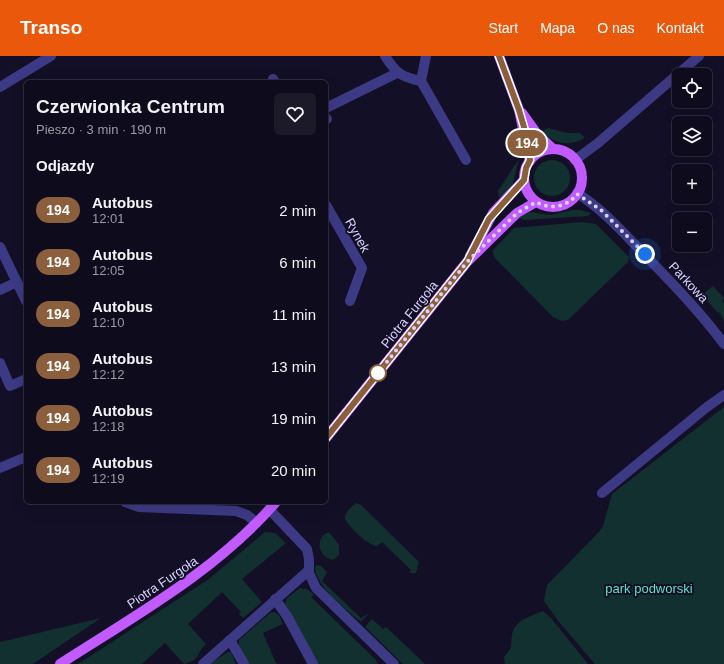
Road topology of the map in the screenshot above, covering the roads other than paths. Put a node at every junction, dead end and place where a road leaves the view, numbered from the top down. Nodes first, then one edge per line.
1 (51, 56) edge
2 (385, 56) edge
3 (426, 56) edge
4 (499, 56) edge
5 (699, 56) edge
6 (397, 73) junction
7 (421, 81) junction
8 (0, 87) edge
9 (328, 107) edge
10 (519, 110) junction
11 (553, 149) junction
12 (466, 160) dead end
13 (530, 160) junction
14 (575, 160) junction
15 (524, 180) junction
16 (577, 194) junction
17 (536, 202) junction
18 (328, 208) edge
19 (0, 247) edge
20 (467, 262) junction
21 (17, 282) junction
22 (0, 290) edge
23 (24, 297) edge
24 (350, 301) dead end
25 (724, 344) edge
26 (0, 363) edge
27 (24, 380) edge
28 (724, 395) edge
29 (328, 436) edge
30 (24, 458) edge
31 (0, 468) edge
32 (602, 494) dead end
33 (131, 504) edge
34 (272, 506) edge
35 (257, 523) junction
36 (308, 571) junction
37 (275, 599) junction
38 (230, 640) junction
39 (60, 664) edge
40 (203, 664) edge
41 (244, 664) edge
42 (313, 664) edge
43 (394, 664) edge

1 - 8 street
2 - 6 street
3 - 7 street
4 - 10 main road
5 - 14 street
6 - 7 street
6 - 9 street
7 - 12 street
10 - 11 main road
10 - 13 main road
11 - 13 main road
11 - 14 main road
13 - 15 main road
14 - 16 main road
15 - 17 main road
15 - 20 main road, Piotra Furgoła
16 - 17 main road
16 - 25 street, Parkowa
17 - 20 main road, Piotra Furgoła
18 - 24 street, Rynek
19 - 21 street
20 - 29 main road, Piotra Furgoła
21 - 22 street
21 - 23 street
26 - 27 street
28 - 32 street
30 - 31 street
33 - 35 street
34 - 35 main road, Piotra Furgoła
34 - 36 street, Piotra Furgoła
35 - 39 main road, Piotra Furgoła
36 - 37 street
36 - 43 street, Piotra Furgoła
37 - 38 street
37 - 42 street
38 - 40 street
38 - 41 street

